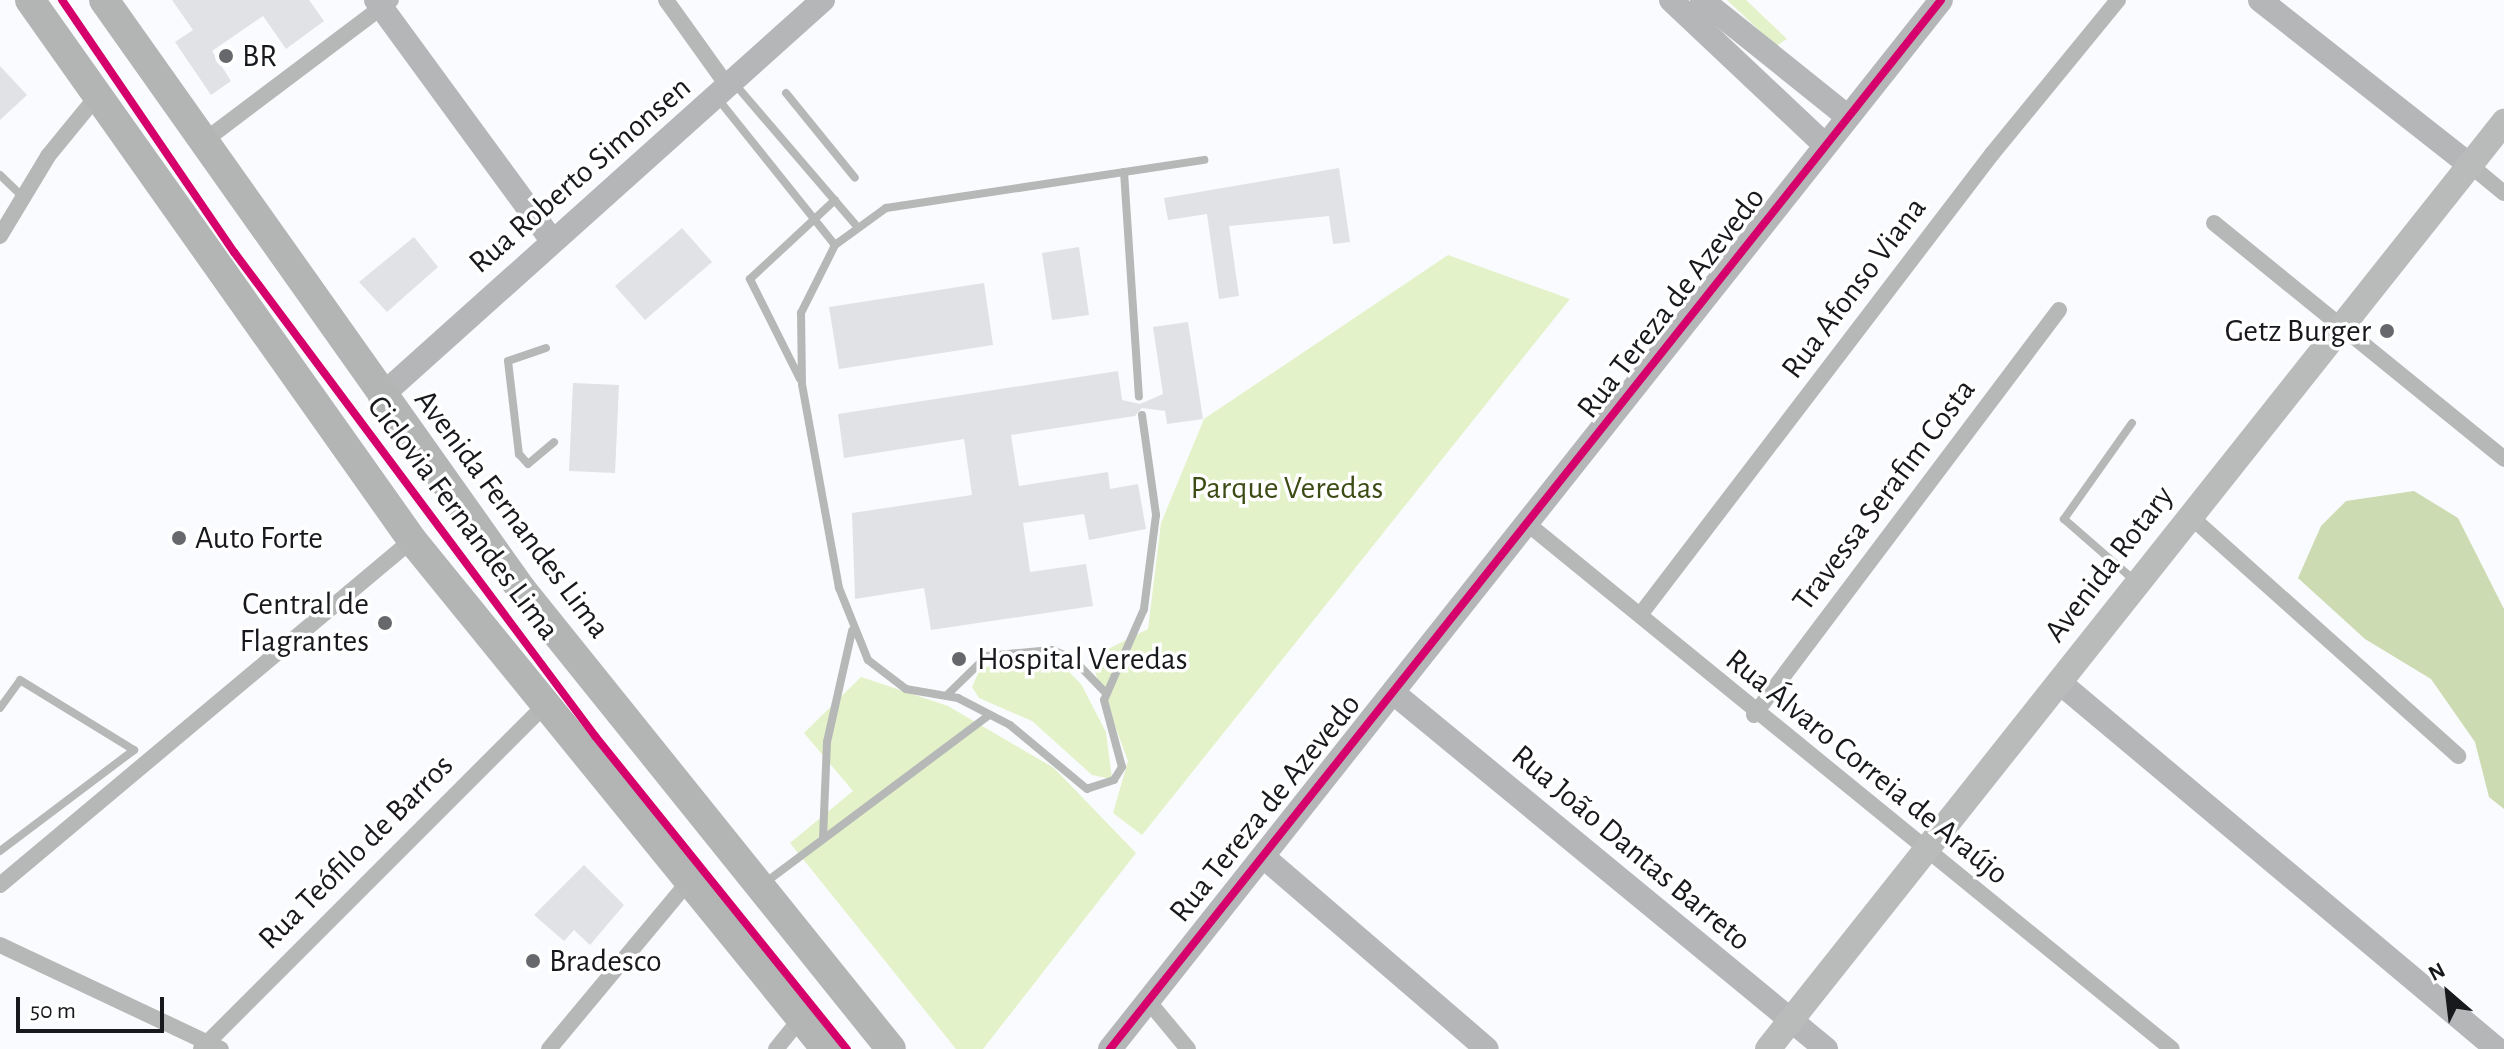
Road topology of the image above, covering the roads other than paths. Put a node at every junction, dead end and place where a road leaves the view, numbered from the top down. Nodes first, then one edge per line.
1 (30, 0) edge
2 (104, 0) edge
3 (666, 0) edge
4 (823, 0) edge
5 (1671, 0) edge
6 (1702, 0) edge
7 (1941, 0) edge
8 (2118, 0) edge
9 (2260, 0) edge
10 (383, 2) edge
11 (727, 90) junction
12 (786, 93) dead end
13 (98, 95) junction
14 (1847, 116) junction
15 (2504, 122) edge
16 (204, 141) junction
17 (1824, 144) junction
18 (1204, 160) dead end
19 (2470, 165) junction
20 (1124, 172) junction
21 (0, 175) edge
22 (855, 178) dead end
23 (2504, 193) edge
24 (23, 197) junction
25 (835, 200) junction
26 (814, 221) junction
27 (2214, 223) dead end
28 (855, 224) junction
29 (0, 236) edge
30 (551, 239) junction
31 (835, 245) junction
32 (2059, 310) dead end
33 (2338, 323) junction
34 (546, 348) dead end
35 (802, 384) junction
36 (380, 397) junction
37 (1139, 397) dead end
38 (1142, 415) dead end
39 (2132, 423) dead end
40 (554, 442) dead end
41 (2504, 459) edge
42 (2190, 516) junction
43 (1529, 525) junction
44 (412, 540) junction
45 (2137, 583) junction
46 (1640, 615) junction
47 (852, 631) junction
48 (2059, 682) junction
49 (1105, 692) junction
50 (947, 695) junction
51 (1396, 695) junction
52 (544, 706) junction
53 (0, 708) edge
54 (989, 715) junction
55 (1754, 715) junction
56 (2458, 756) dead end
57 (823, 838) junction
58 (0, 851) edge
59 (1924, 851) junction
60 (1266, 859) junction
61 (689, 881) junction
62 (0, 885) edge
63 (759, 888) junction
64 (0, 945) edge
65 (1149, 1002) junction
66 (801, 1018) junction
67 (1791, 1021) junction
68 (210, 1046) edge
69 (549, 1049) edge
70 (776, 1049) edge
71 (826, 1049) edge
72 (891, 1049) edge
73 (1110, 1049) edge
74 (1188, 1049) edge
75 (1487, 1049) edge
76 (1768, 1049) edge
77 (1826, 1049) edge
78 (2172, 1049) edge
79 (2497, 1049) edge

1 - 13 highway
2 - 16 highway, Avenida Fernandes Lima
3 - 11 street
4 - 11 street, Rua Roberto Simonsen
5 - 17 street
6 - 14 street
7 - 14 street, Rua Tereza de Azevedo
8 - 46 street, Rua Afonso Viana
9 - 19 street
10 - 16 street
10 - 30 street
11 - 25 lane
11 - 26 lane
11 - 30 street, Rua Roberto Simonsen
12 - 22 lane
13 - 24 street
13 - 44 highway
14 - 17 street, Rua Tereza de Azevedo
15 - 19 main road, Avenida Rotary
16 - 36 highway, Avenida Fernandes Lima
17 - 43 street, Rua Tereza de Azevedo
18 - 20 lane
19 - 23 street
19 - 33 main road, Avenida Rotary
20 - 28 lane
20 - 37 lane
21 - 24 lane
24 - 29 street
25 - 26 lane
25 - 28 lane
26 - 31 lane
26 - 35 lane
27 - 33 street
28 - 31 lane
30 - 36 street, Rua Roberto Simonsen
31 - 35 lane
32 - 55 street, Travessa Serafim Costa
33 - 41 street
33 - 42 main road, Avenida Rotary
34 - 40 lane
35 - 47 lane
36 - 63 highway, Avenida Fernandes Lima
38 - 49 lane
39 - 45 lane
42 - 45 main road, Avenida Rotary
42 - 56 street
43 - 46 street, Rua Álvaro Correia de Araújo
43 - 51 street, Rua Tereza de Azevedo
44 - 52 highway
44 - 62 street
45 - 48 main road, Avenida Rotary
46 - 55 street, Rua Álvaro Correia de Araújo
47 - 50 lane
47 - 57 lane
48 - 59 main road, Avenida Rotary
48 - 79 street
49 - 50 lane
49 - 54 lane
50 - 54 lane
51 - 60 street, Rua Tereza de Azevedo
51 - 67 street, Rua João Dantas Barreto
52 - 61 highway
52 - 68 street, Rua Teófilo de Barros
53 - 58 lane
54 - 57 lane
55 - 59 street, Rua Álvaro Correia de Araújo
57 - 63 lane
59 - 67 main road, Avenida Rotary
59 - 78 street, Rua Álvaro Correia de Araújo
60 - 65 street, Rua Tereza de Azevedo
60 - 75 street
61 - 66 highway
61 - 69 street
63 - 72 highway, Avenida Fernandes Lima
64 - 68 street
65 - 73 street, Rua Tereza de Azevedo
65 - 74 street
66 - 70 street
66 - 71 highway
67 - 76 main road, Avenida Rotary
67 - 77 street, Rua João Dantas Barreto

